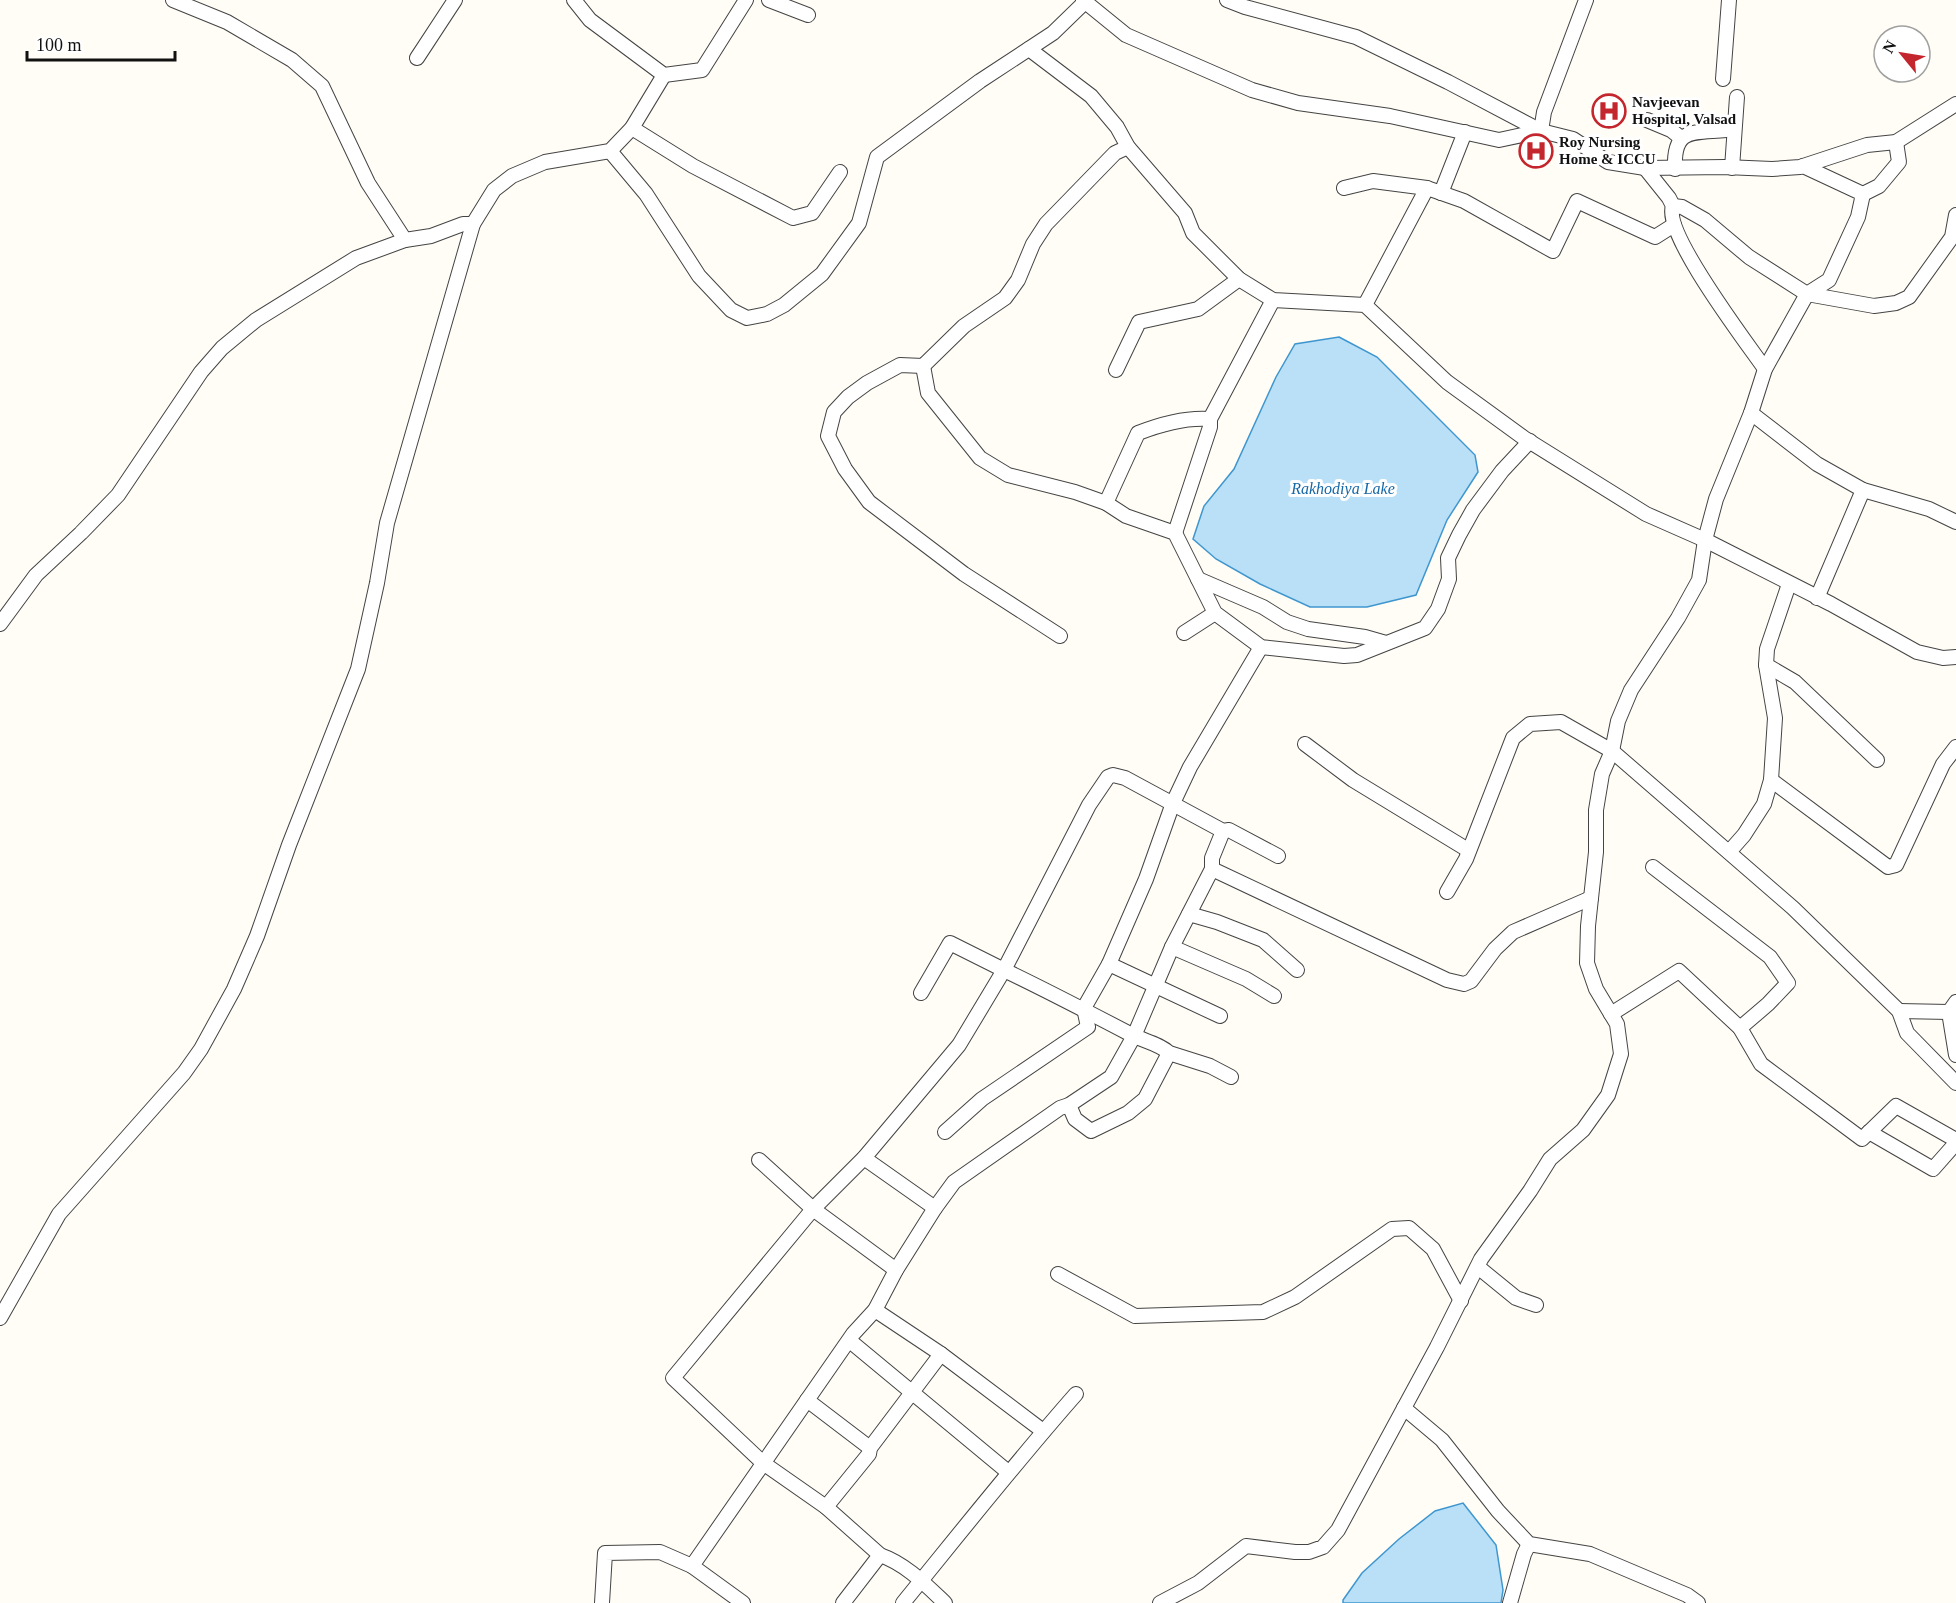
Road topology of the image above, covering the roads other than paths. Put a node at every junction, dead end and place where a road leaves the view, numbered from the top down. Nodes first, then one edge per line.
1 (173, 0) edge
2 (455, 0) edge
3 (574, 0) edge
4 (746, 0) edge
5 (769, 0) edge
6 (1227, 0) edge
7 (1587, 0) edge
8 (1729, 0) edge
9 (1085, 1) edge
10 (808, 15) dead end
11 (1029, 49) junction
12 (417, 57) dead end
13 (664, 75) junction
14 (1723, 79) dead end
15 (1737, 97) dead end
16 (1956, 104) edge
17 (1647, 120) dead end
18 (632, 128) junction
19 (1726, 130) dead end
20 (1541, 131) junction
21 (1465, 132) junction
22 (1681, 138) junction
23 (1896, 142) junction
24 (1128, 147) junction
25 (610, 150) junction
26 (1803, 166) junction
27 (1645, 168) junction
28 (1732, 168) junction
29 (1675, 169) junction
30 (840, 172) dead end
31 (1344, 188) dead end
32 (1434, 190) junction
33 (1863, 194) junction
34 (1673, 206) junction
35 (1956, 216) edge
36 (473, 224) junction
37 (1674, 225) junction
38 (1954, 238) edge
39 (405, 240) junction
40 (1239, 279) junction
41 (1807, 294) junction
42 (1274, 300) junction
43 (1365, 305) junction
44 (923, 366) junction
45 (1765, 369) junction
46 (1116, 370) dead end
47 (1751, 413) junction
48 (1210, 419) junction
49 (1530, 441) junction
50 (1863, 490) junction
51 (1106, 503) junction
52 (1956, 522) edge
53 (1175, 533) junction
54 (1705, 540) junction
55 (1198, 579) junction
56 (1789, 584) junction
57 (1817, 598) junction
58 (1215, 613) junction
59 (0, 624) edge
60 (1184, 633) dead end
61 (1060, 636) dead end
62 (1386, 643) junction
63 (1261, 647) junction
64 (1956, 657) edge
65 (1766, 665) junction
66 (1305, 744) dead end
67 (1956, 747) edge
68 (1612, 751) junction
69 (1877, 760) dead end
70 (1771, 780) junction
71 (1173, 803) junction
72 (1223, 831) junction
73 (1468, 850) junction
74 (1729, 852) junction
75 (1278, 856) dead end
76 (1653, 867) dead end
77 (1212, 869) junction
78 (1447, 892) dead end
79 (1591, 898) junction
80 (1189, 914) junction
81 (1172, 948) junction
82 (1109, 964) junction
83 (1004, 970) junction
84 (1297, 970) dead end
85 (1157, 986) junction
86 (921, 993) dead end
87 (1274, 996) dead end
88 (1952, 1007) edge
89 (1084, 1008) junction
90 (1899, 1011) junction
91 (1611, 1014) junction
92 (1220, 1017) dead end
93 (1740, 1028) junction
94 (1134, 1036) junction
95 (1169, 1053) junction
96 (1956, 1055) edge
97 (1231, 1077) dead end
98 (1956, 1083) edge
99 (1069, 1105) junction
100 (945, 1132) dead end
101 (1869, 1132) junction
102 (1956, 1142) edge
103 (864, 1158) junction
104 (759, 1160) dead end
105 (935, 1208) junction
106 (813, 1209) junction
107 (1478, 1267) junction
108 (896, 1270) junction
109 (1058, 1274) dead end
110 (1461, 1301) junction
111 (1536, 1305) dead end
112 (875, 1310) junction
113 (0, 1318) edge
114 (850, 1341) junction
115 (941, 1354) junction
116 (912, 1392) junction
117 (1076, 1394) dead end
118 (807, 1400) junction
119 (1404, 1408) junction
120 (1043, 1431) junction
121 (870, 1448) junction
122 (763, 1463) junction
123 (1008, 1472) junction
124 (826, 1508) junction
125 (1529, 1544) junction
126 (880, 1555) junction
127 (692, 1566) junction
128 (921, 1580) junction
129 (602, 1603) edge
130 (742, 1603) edge
131 (843, 1603) edge
132 (903, 1603) edge
133 (945, 1603) edge
134 (1160, 1603) edge
135 (1510, 1603) edge
136 (1698, 1603) edge

1 - 39 street
2 - 12 street
3 - 13 street
4 - 13 street
5 - 10 street
6 - 20 street
7 - 20 street
8 - 14 street
9 - 11 street
9 - 21 street
11 - 24 street
11 - 25 street
13 - 18 street
15 - 28 street
16 - 23 street
17 - 22 street
18 - 25 street
18 - 30 street
19 - 22 street
20 - 21 street
20 - 27 street
21 - 32 street
22 - 29 street
23 - 26 street
23 - 33 street
24 - 40 street
24 - 44 street
25 - 36 street
26 - 28 street
26 - 33 street
27 - 29 street
27 - 34 street
28 - 29 street
31 - 32 street
32 - 37 street
32 - 43 street
33 - 41 street
34 - 37 street
34 - 41 street
35 - 38 street
36 - 39 street
36 - 113 street
37 - 45 street
38 - 41 street
39 - 59 street
40 - 42 street
40 - 46 street
41 - 45 street
42 - 43 street
42 - 48 street
43 - 49 street
44 - 51 street
44 - 61 street
45 - 47 street
47 - 50 street
47 - 54 street
48 - 51 street
48 - 53 street
49 - 54 street
49 - 62 street
50 - 52 street
50 - 57 street
51 - 53 street
53 - 55 street
54 - 56 street
54 - 68 street
55 - 58 street
55 - 62 street
56 - 57 street
56 - 65 street
57 - 64 street
58 - 60 street
58 - 63 street
62 - 63 street
63 - 71 street
65 - 69 street
65 - 70 street
66 - 73 street
67 - 70 street
68 - 73 street
68 - 74 street
68 - 79 street
70 - 74 street
71 - 72 street
71 - 82 street
71 - 83 street
72 - 75 street
72 - 77 street
73 - 78 street
74 - 90 street
76 - 93 street
77 - 79 street
77 - 80 street
79 - 91 street
80 - 81 street
80 - 84 street
81 - 85 street
81 - 87 street
82 - 85 street
82 - 89 street
83 - 86 street
83 - 89 street
83 - 103 street
85 - 92 street
85 - 94 street
88 - 90 street
88 - 96 street
89 - 94 street
89 - 100 street
90 - 98 street
91 - 93 street
91 - 107 street
93 - 101 street
94 - 95 street
94 - 99 street
95 - 97 street
95 - 99 street
99 - 105 street
101 - 102 street
101 - 102 street
103 - 105 street
103 - 106 street
104 - 106 street
105 - 108 street
106 - 108 street
106 - 122 street
107 - 110 street
107 - 111 street
108 - 112 street
109 - 110 street
110 - 119 street
112 - 114 street
112 - 115 street
114 - 116 street
114 - 118 street
115 - 116 street
115 - 120 street
116 - 121 street
116 - 123 street
117 - 120 street
118 - 121 street
118 - 122 street
119 - 125 street
119 - 134 street
120 - 123 street
121 - 124 street
122 - 124 street
122 - 127 street
123 - 128 street
124 - 126 street
125 - 135 street
125 - 136 street
126 - 128 street
126 - 131 street
127 - 129 street
127 - 130 street
128 - 132 street
128 - 133 street

